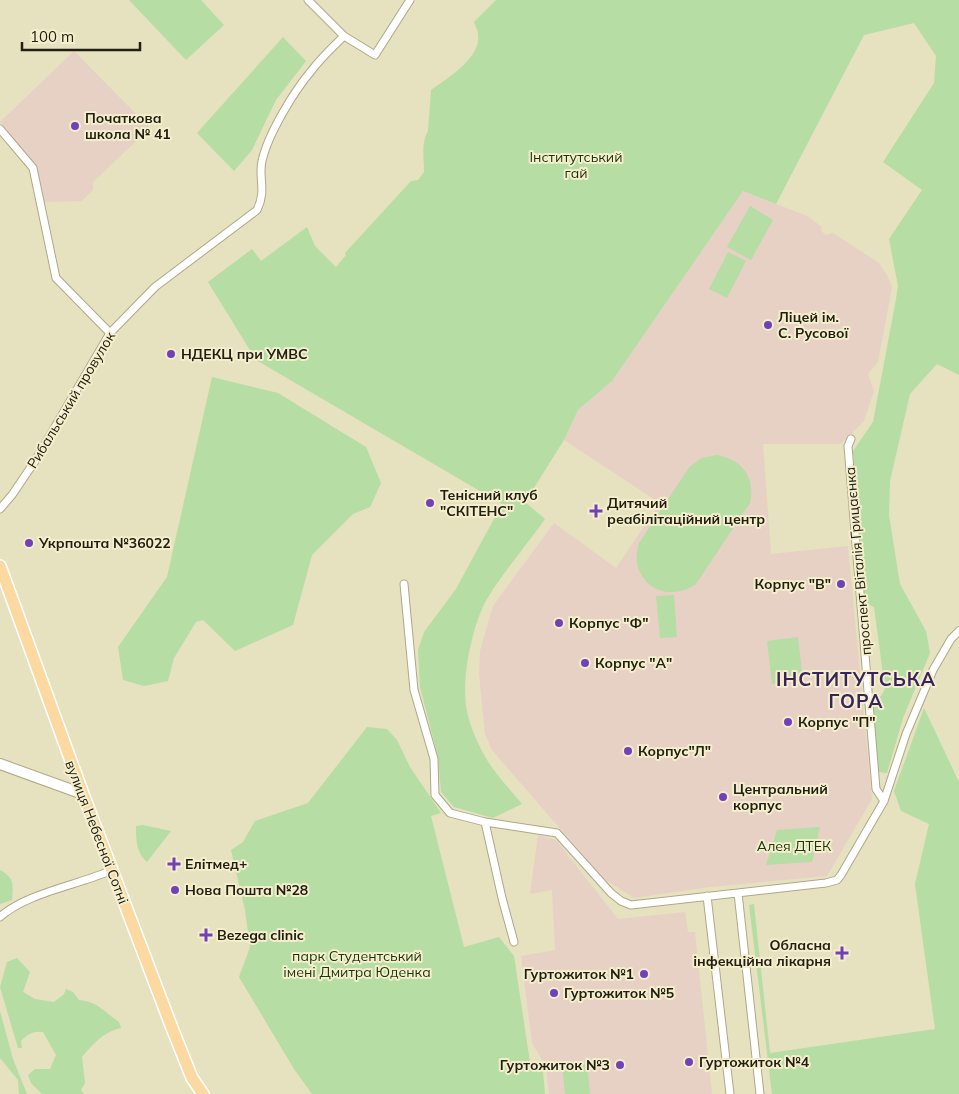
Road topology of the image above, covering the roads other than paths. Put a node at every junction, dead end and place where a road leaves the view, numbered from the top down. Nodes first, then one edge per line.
1 (308, 0) edge
2 (410, 0) edge
3 (344, 36) junction
4 (0, 129) edge
5 (110, 333) junction
6 (851, 440) dead end
7 (0, 509) edge
8 (0, 566) edge
9 (404, 584) dead end
10 (959, 631) edge
11 (0, 764) edge
12 (83, 794) junction
13 (884, 801) junction
14 (485, 822) junction
15 (112, 870) junction
16 (738, 893) junction
17 (707, 896) junction
18 (0, 917) edge
19 (514, 942) dead end
20 (203, 1094) edge
21 (730, 1094) edge
22 (760, 1094) edge

1 - 3 street
2 - 3 street
3 - 5 street, Рибальський провулок
4 - 5 street
5 - 7 street, Рибальський провулок
6 - 13 street, проспект Віталія Грицаєнка
8 - 12 main road, вулиця Небесної Сотні
9 - 14 street
10 - 13 street
11 - 12 street
12 - 15 main road, вулиця Небесної Сотні
13 - 16 street
14 - 17 street
14 - 19 street
15 - 18 street
15 - 20 main road, вулиця Небесної Сотні
16 - 17 street
16 - 22 street
17 - 21 street

